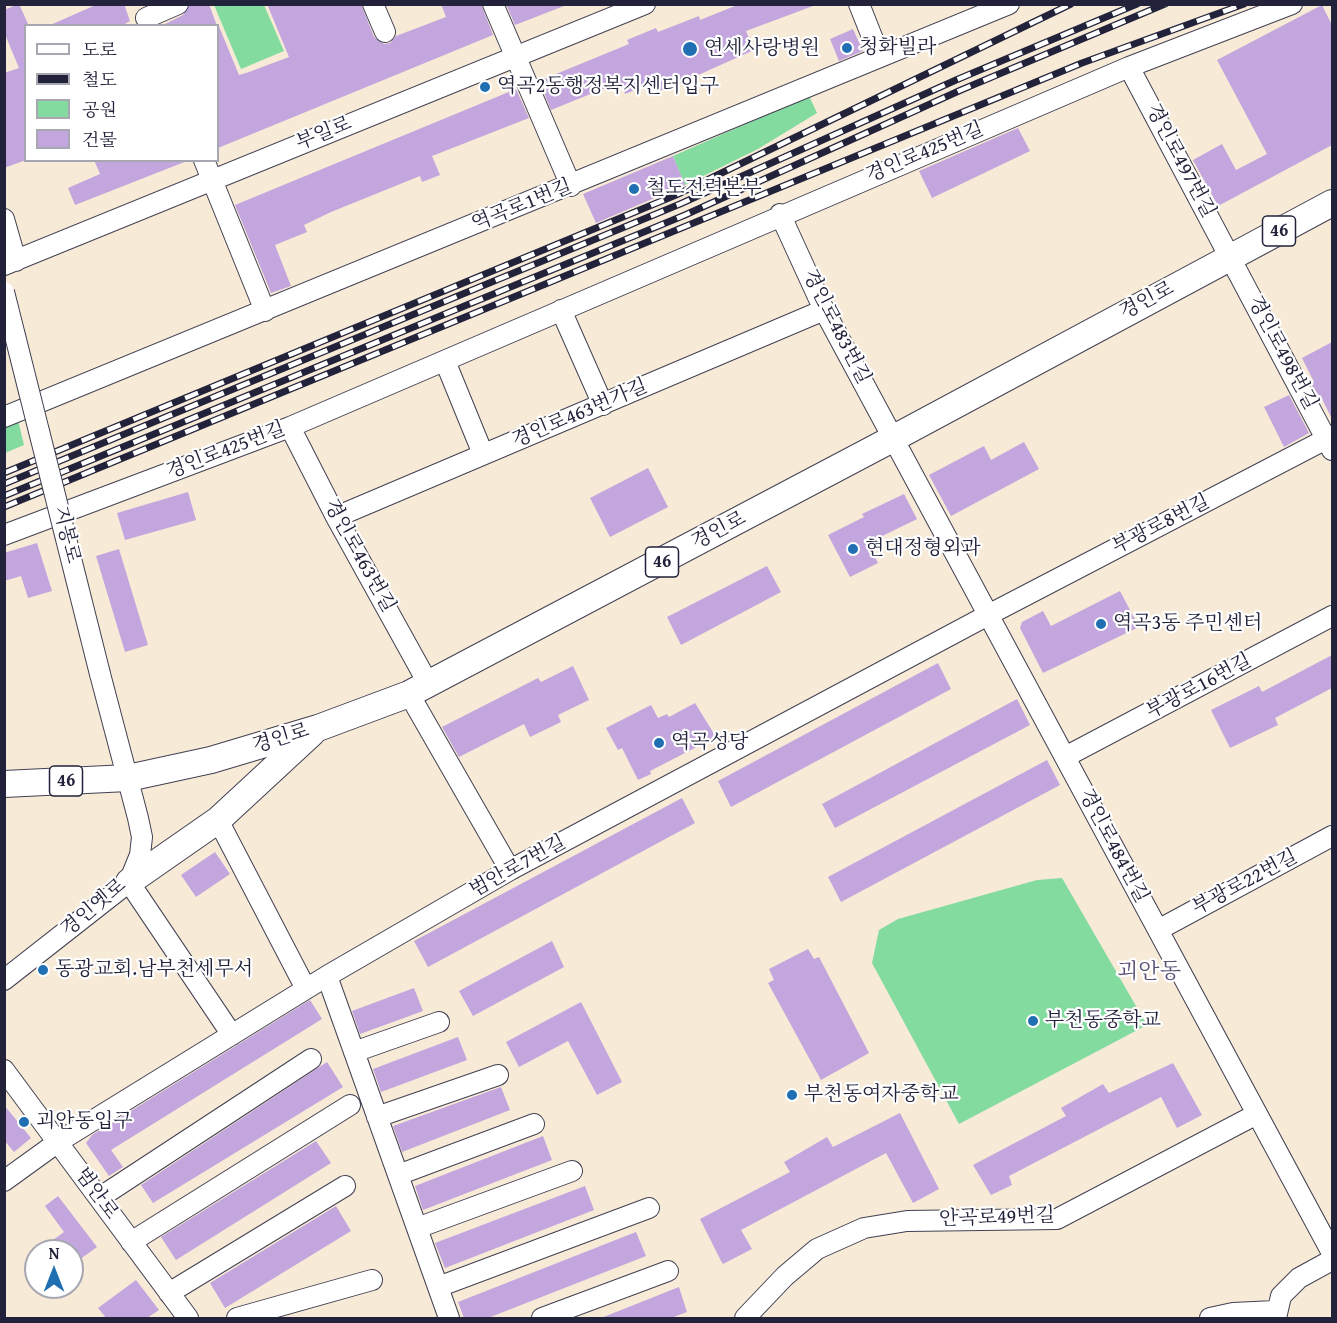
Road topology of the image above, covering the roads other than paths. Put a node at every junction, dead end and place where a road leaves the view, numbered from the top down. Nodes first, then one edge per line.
1 (178, 4) edge
2 (373, 4) edge
3 (493, 4) edge
4 (645, 4) edge
5 (859, 4) edge
6 (1009, 4) edge
7 (1292, 4) edge
8 (145, 16) edge
9 (385, 32) dead end
10 (880, 57) junction
11 (515, 58) junction
12 (1129, 67) junction
13 (205, 162) edge
14 (212, 179) junction
15 (571, 186) junction
16 (1332, 203) edge
17 (780, 214) junction
18 (4, 219) edge
19 (1231, 256) junction
20 (10, 263) edge
21 (4, 292) edge
22 (561, 310) junction
23 (824, 310) junction
24 (265, 311) junction
25 (445, 361) junction
26 (603, 405) junction
27 (4, 417) edge
28 (290, 427) junction
29 (894, 438) junction
30 (1331, 442) edge
31 (483, 454) junction
32 (336, 517) junction
33 (4, 535) edge
34 (990, 614) junction
35 (1332, 616) edge
36 (419, 689) junction
37 (318, 728) junction
38 (1065, 757) junction
39 (128, 778) junction
40 (4, 784) edge
41 (218, 820) junction
42 (1331, 839) edge
43 (510, 870) junction
44 (129, 882) junction
45 (1158, 930) junction
46 (327, 976) junction
47 (4, 980) edge
48 (306, 988) junction
49 (439, 1022) dead end
50 (232, 1035) junction
51 (354, 1052) junction
52 (311, 1059) dead end
53 (4, 1070) edge
54 (498, 1075) dead end
55 (350, 1105) dead end
56 (1257, 1114) junction
57 (377, 1117) junction
58 (534, 1124) dead end
59 (58, 1143) junction
60 (572, 1171) dead end
61 (398, 1175) junction
62 (4, 1182) edge
63 (345, 1186) dead end
64 (99, 1198) junction
65 (649, 1208) dead end
66 (417, 1228) junction
67 (131, 1242) junction
68 (1332, 1253) edge
69 (1332, 1260) edge
70 (668, 1271) dead end
71 (372, 1280) dead end
72 (438, 1287) junction
73 (169, 1293) junction
74 (1275, 1315) edge
75 (188, 1318) edge
76 (237, 1318) edge
77 (449, 1318) edge
78 (542, 1318) edge
79 (745, 1318) edge
80 (1210, 1318) edge

1 - 8 street
2 - 9 street
3 - 11 street
4 - 11 street, 부일로
5 - 10 street
6 - 10 street, 역곡로1번길
7 - 12 street, 경인로425번길
10 - 15 street, 역곡로1번길
11 - 14 street, 부일로
11 - 15 street
12 - 17 street, 경인로425번길
12 - 19 street, 경인로497번길
13 - 14 street
14 - 20 street, 부일로
14 - 24 street
15 - 24 street, 역곡로1번길
16 - 19 main road, 경인로 / 46
17 - 22 street, 경인로425번길
17 - 23 street, 경인로483번길
18 - 20 street
19 - 29 main road, 경인로 / 46
19 - 30 street, 경인로498번길
21 - 39 street, 지봉로, bridge
22 - 25 street, 경인로425번길
22 - 26 street
23 - 26 street, 경인로463번가길
23 - 29 street, 경인로483번길
24 - 27 street, 역곡로1번길
25 - 28 street, 경인로425번길
25 - 31 street
26 - 31 street, 경인로463번가길
28 - 32 street, 경인로463번길
28 - 33 street, 경인로425번길
29 - 34 street, 경인로484번길
29 - 36 main road, 경인로 / 46
30 - 34 street, 부광로8번길
31 - 32 street, 경인로463번가길
32 - 36 street, 경인로463번길
34 - 38 street, 경인로484번길
34 - 43 street, 범안로7번길
35 - 38 street, 부광로16번길
36 - 37 main road, 경인로 / 46
36 - 43 street, 경인로463번길
37 - 39 main road, 경인로 / 46
37 - 41 main road
38 - 45 street, 경인로484번길
39 - 40 main road, 경인로 / 46
39 - 44 street, 경인옛로
41 - 44 main road
41 - 48 street
42 - 45 street, 부광로22번길
43 - 46 street, 범안로7번길
44 - 47 street, 경인옛로
44 - 50 street
45 - 56 street, 경인로484번길
46 - 48 street, 범안로7번길
46 - 51 street
48 - 50 street, 범안로7번길
49 - 51 street
50 - 59 street, 범안로7번길
51 - 57 street
52 - 64 street
53 - 59 street, 범안로
54 - 57 street
55 - 67 street
56 - 68 street, 경인로484번길
56 - 79 street, 안곡로49번길
57 - 61 street
58 - 61 street
59 - 62 street, 범안로7번길
59 - 64 street, 범안로
60 - 66 street
61 - 66 street
63 - 73 street
64 - 67 street, 범안로
65 - 72 street
66 - 72 street
67 - 73 street, 범안로
69 - 74 street
70 - 78 street
71 - 76 street
72 - 77 street
73 - 75 street, 범안로
74 - 80 street

